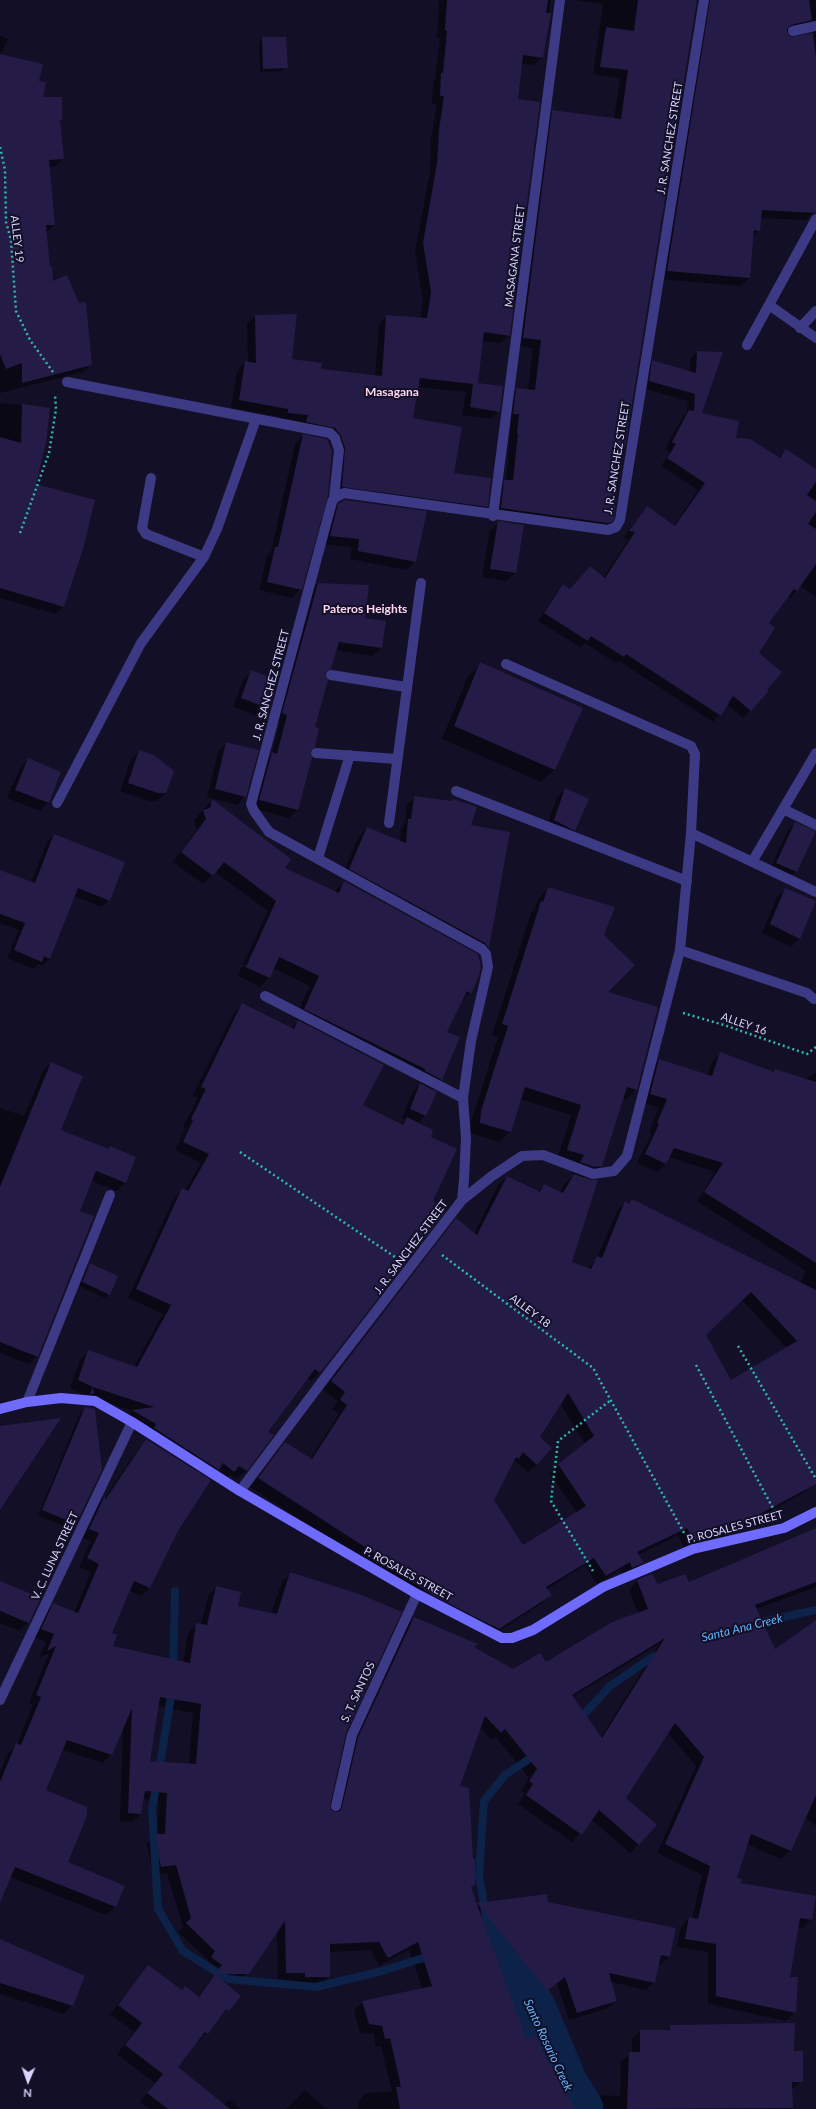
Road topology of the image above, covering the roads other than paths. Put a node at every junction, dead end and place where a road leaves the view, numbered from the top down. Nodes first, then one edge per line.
1 (560, 0) edge
2 (704, 0) edge
3 (816, 26) edge
4 (793, 31) dead end
5 (816, 219) edge
6 (769, 305) junction
7 (816, 311) edge
8 (800, 328) junction
9 (816, 338) edge
10 (747, 345) dead end
11 (67, 382) road end
12 (256, 419) junction
13 (151, 478) dead end
14 (334, 498) junction
15 (493, 516) junction
16 (204, 557) junction
17 (421, 583) dead end
18 (506, 664) dead end
19 (332, 675) dead end
20 (406, 687) junction
21 (316, 753) dead end
22 (816, 753) edge
23 (350, 755) junction
24 (396, 758) junction
25 (456, 791) dead end
26 (57, 803) dead end
27 (783, 808) junction
28 (389, 823) dead end
29 (816, 825) edge
30 (691, 833) junction
31 (318, 858) junction
32 (752, 862) junction
33 (687, 881) junction
34 (816, 892) edge
35 (680, 950) junction
36 (265, 996) dead end
37 (814, 1000) dead end
38 (463, 1098) junction
39 (110, 1195) dead end
40 (462, 1200) junction
41 (27, 1402) junction
42 (0, 1409) edge
43 (132, 1422) junction
44 (240, 1491) junction
45 (816, 1512) edge
46 (417, 1594) junction
47 (0, 1700) edge
48 (336, 1806) dead end

1 - 15 street, MASAGANA STREET
2 - 15 street, J. R. SANCHEZ STREET
3 - 4 street
5 - 6 street
6 - 8 street
6 - 10 street
7 - 8 street
8 - 9 street
11 - 12 street
12 - 14 street
12 - 16 street
13 - 16 street
14 - 15 street, J. R. SANCHEZ STREET
14 - 31 street, J. R. SANCHEZ STREET
16 - 26 street
17 - 20 street
18 - 30 street
19 - 20 street
20 - 24 street
21 - 23 street
22 - 27 street
23 - 24 street
23 - 31 street
24 - 28 street
25 - 33 street
27 - 29 street
27 - 32 street
30 - 32 street
30 - 33 street
31 - 38 street, J. R. SANCHEZ STREET
32 - 34 street
33 - 35 street
35 - 37 street
35 - 40 street
36 - 38 street
38 - 40 street, J. R. SANCHEZ STREET
39 - 41 street
40 - 44 street, J. R. SANCHEZ STREET
41 - 42 street, P. ROSALES STREET
41 - 43 street, P. ROSALES STREET
43 - 44 street, P. ROSALES STREET
43 - 47 street, V. C. LUNA STREET
44 - 46 street, P. ROSALES STREET
45 - 46 street, P. ROSALES STREET
46 - 48 street, S. T. SANTOS

